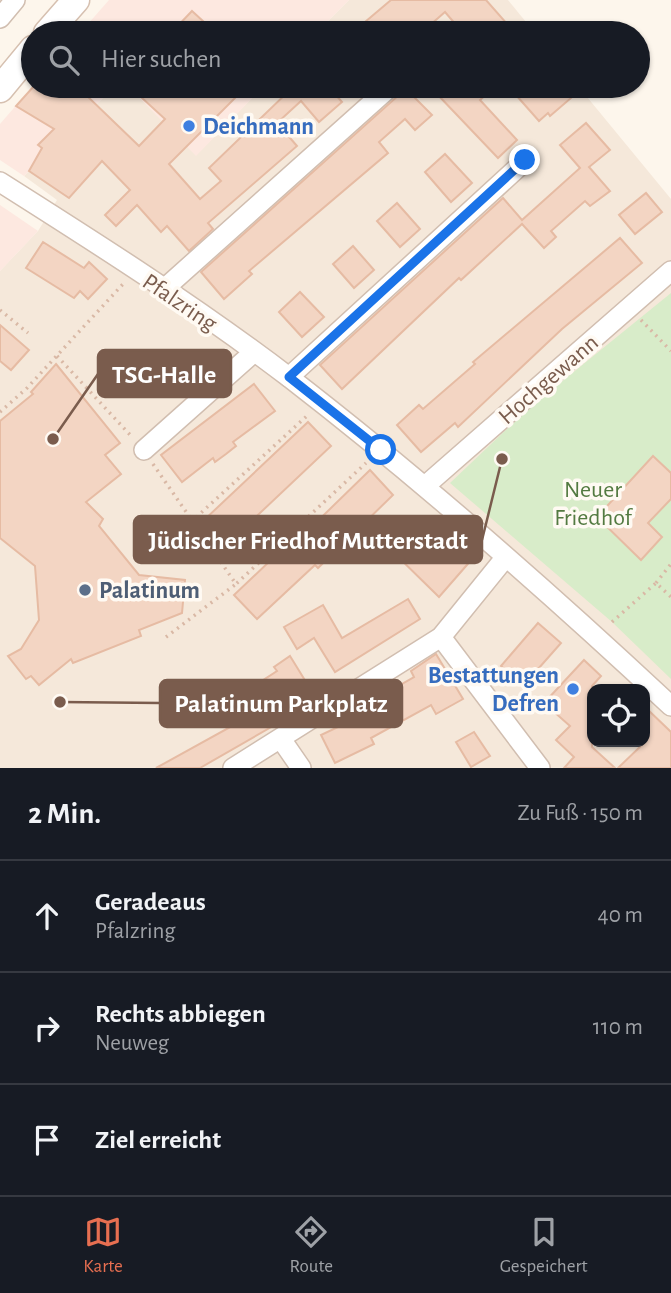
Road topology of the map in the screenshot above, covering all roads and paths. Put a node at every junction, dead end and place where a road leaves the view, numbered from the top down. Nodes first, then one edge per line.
1 (15, 0) edge
2 (76, 0) edge
3 (0, 18) edge
4 (58, 21) edge
5 (21, 64) edge
6 (0, 89) edge
7 (378, 98) edge
8 (525, 160) dead end
9 (0, 182) edge
10 (135, 271) junction
11 (671, 271) edge
12 (164, 289) junction
13 (629, 308) junction
14 (0, 310) edge
15 (28, 333) dead end
16 (671, 351) edge
17 (254, 352) junction
18 (57, 356) junction
19 (289, 377) junction
20 (321, 403) junction
21 (0, 412) edge
22 (144, 450) junction
23 (381, 450) junction
24 (425, 486) junction
25 (191, 522) junction
26 (505, 558) junction
27 (671, 564) edge
28 (656, 583) junction
29 (236, 584) junction
30 (671, 597) edge
31 (612, 622) dead end
32 (166, 637) dead end
33 (441, 637) junction
34 (671, 706) edge
35 (281, 739) junction
36 (233, 768) edge
37 (301, 768) edge
38 (540, 768) edge

1 - 3 street
2 - 4 main road
5 - 6 main road
7 - 12 street
8 - 19 street
9 - 10 street, Pfalzring
10 - 12 street, Pfalzring
10 - 18 path
11 - 13 street, Hochgewann
12 - 17 street, Pfalzring
13 - 16 path
13 - 24 street, Hochgewann
14 - 15 path
17 - 19 street, Pfalzring
17 - 22 street
18 - 21 path
18 - 22 path
19 - 20 street, Pfalzring
20 - 23 street, Pfalzring
20 - 25 path
22 - 25 path
23 - 24 street, Pfalzring
23 - 29 path
24 - 26 street, Pfalzring
25 - 29 path
26 - 33 street
26 - 34 street, Pfalzring
27 - 28 path
28 - 30 path
28 - 31 path
29 - 32 path
33 - 35 street
33 - 38 street
35 - 36 street
35 - 37 street

